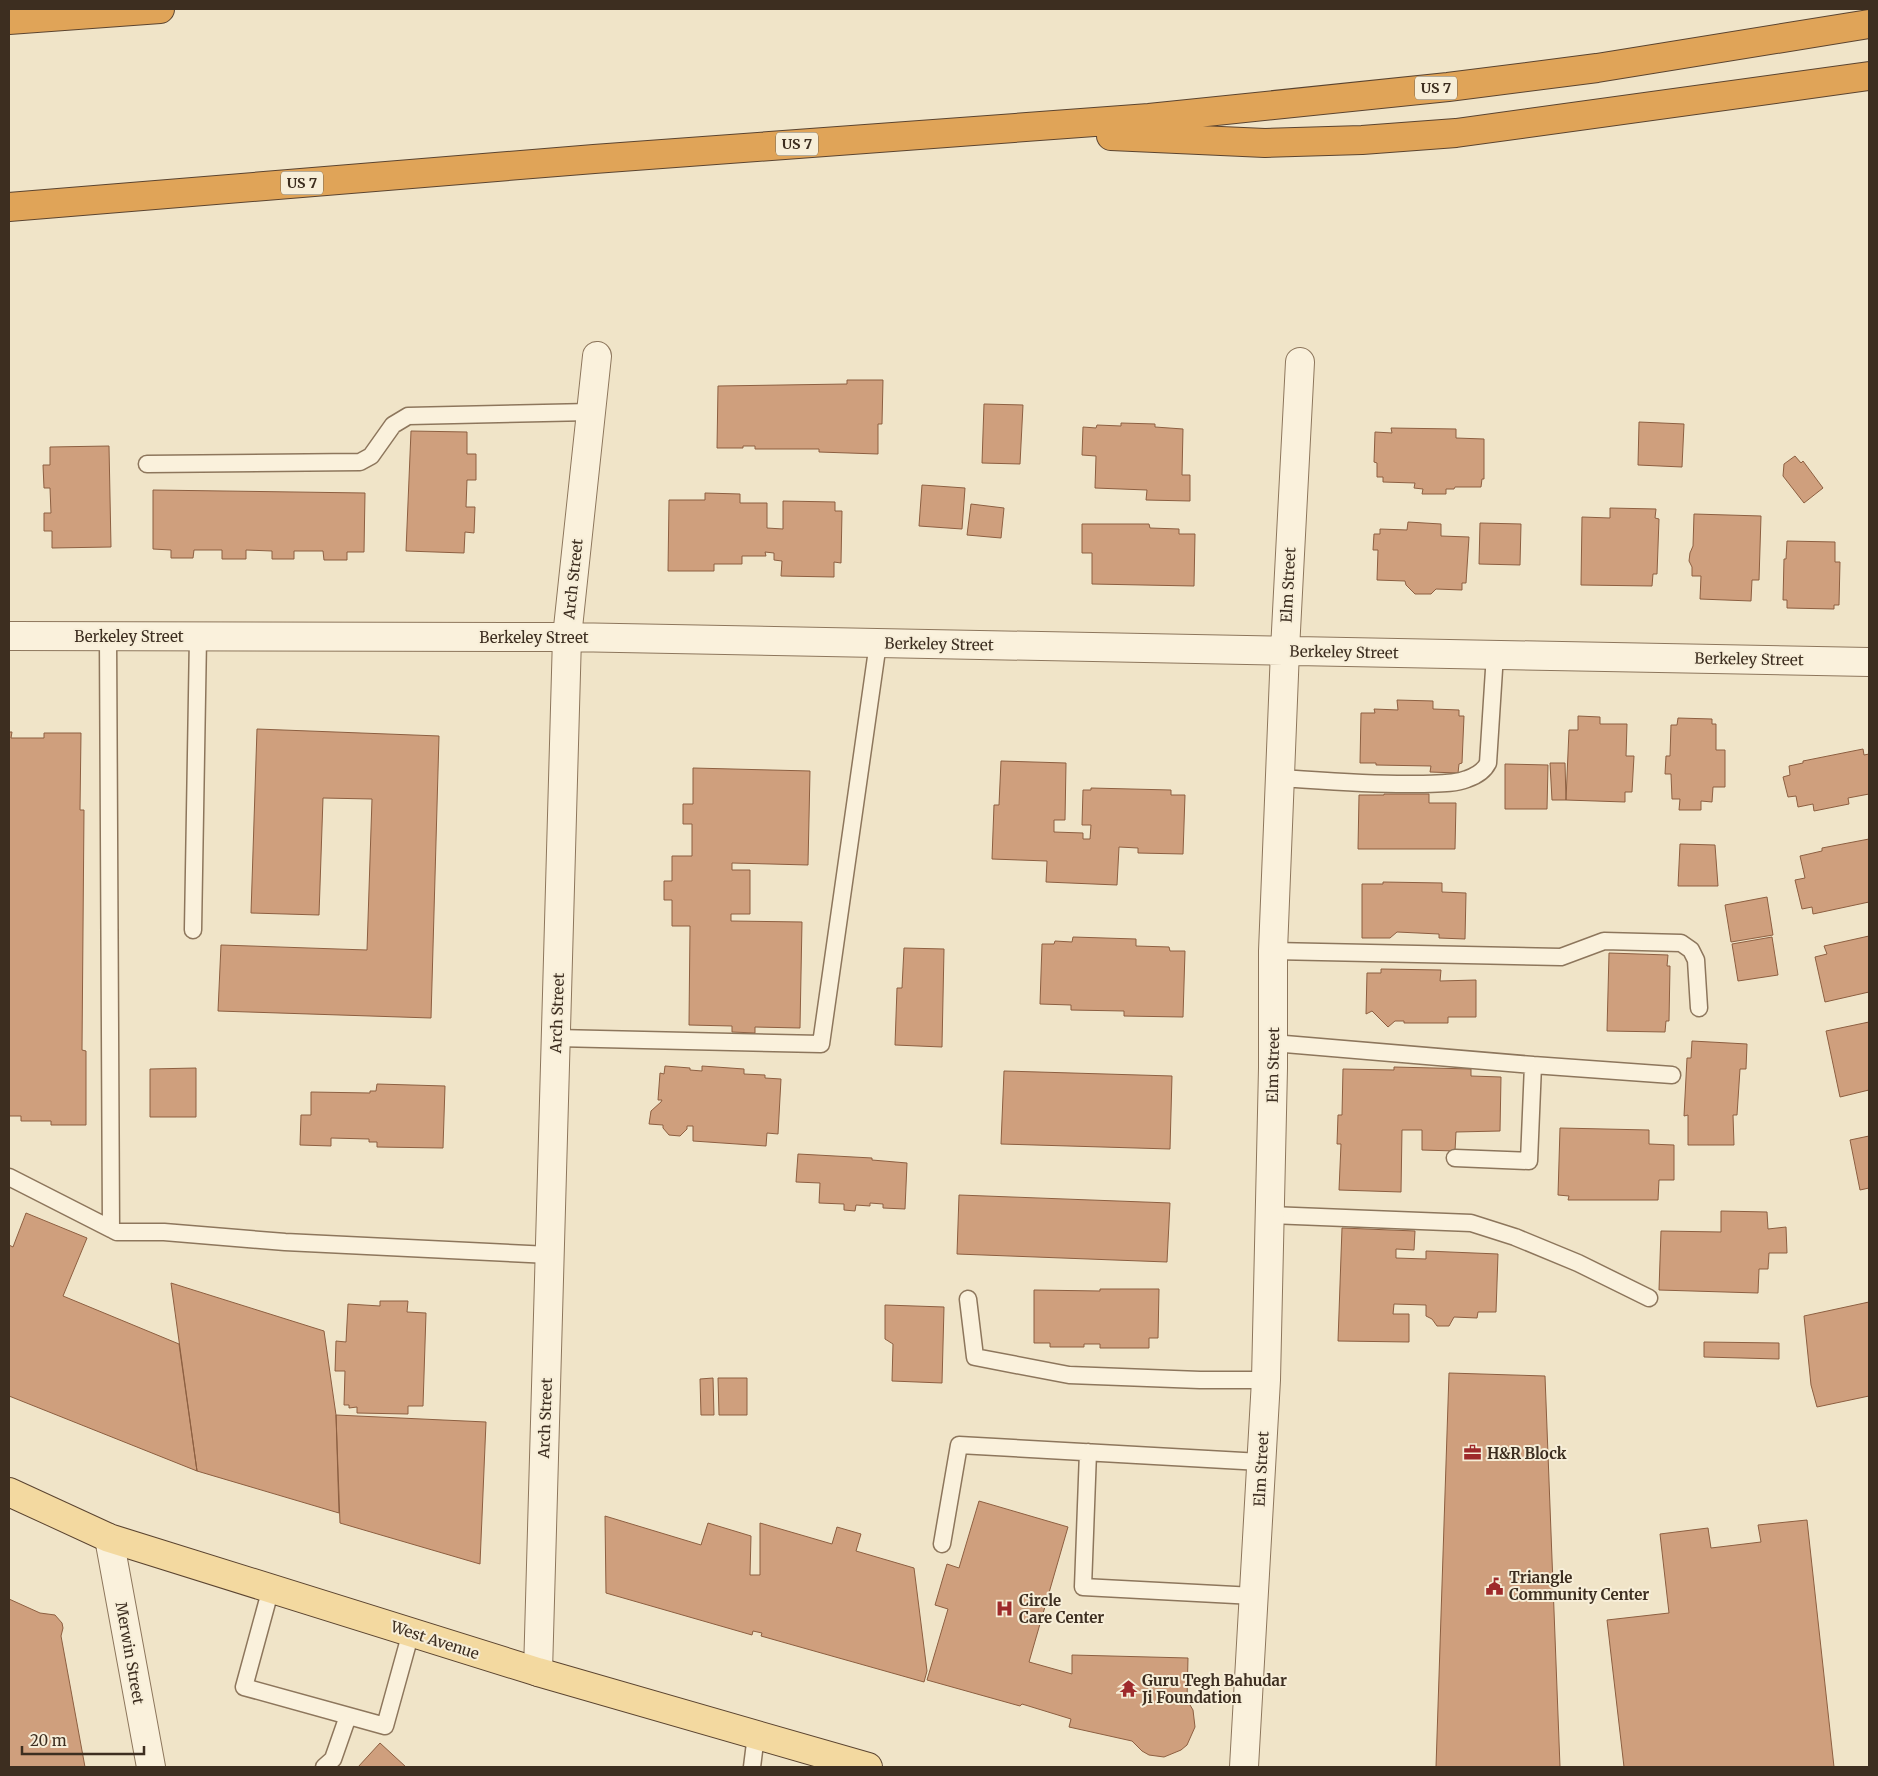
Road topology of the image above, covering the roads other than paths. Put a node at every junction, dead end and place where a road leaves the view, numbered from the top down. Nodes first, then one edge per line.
1 (160, 9) edge
2 (9, 20) edge
3 (1869, 24) edge
4 (1869, 76) edge
5 (1000, 130) junction
6 (9, 207) edge
7 (596, 356) dead end
8 (1300, 362) dead end
9 (590, 412) junction
10 (147, 464) dead end
11 (9, 636) edge
12 (108, 636) junction
13 (198, 637) junction
14 (567, 637) junction
15 (878, 643) junction
16 (1284, 650) junction
17 (1495, 654) junction
18 (1869, 662) edge
19 (1280, 778) junction
20 (193, 930) dead end
21 (1273, 951) junction
22 (1699, 1008) dead end
23 (556, 1038) junction
24 (1273, 1043) junction
25 (1533, 1065) junction
26 (1672, 1074) dead end
27 (1455, 1158) dead end
28 (9, 1177) edge
29 (1270, 1214) junction
30 (111, 1229) junction
31 (550, 1255) junction
32 (1649, 1298) dead end
33 (968, 1299) dead end
34 (1266, 1380) junction
35 (1088, 1452) junction
36 (1261, 1462) junction
37 (9, 1492) edge
38 (109, 1538) junction
39 (942, 1544) dead end
40 (271, 1588) junction
41 (1254, 1596) junction
42 (411, 1632) junction
43 (538, 1672) junction
44 (348, 1716) junction
45 (756, 1735) junction
46 (151, 1767) edge
47 (324, 1767) edge
48 (752, 1767) edge
49 (868, 1767) edge
50 (1244, 1767) edge

1 - 2 highway
3 - 5 highway, US 7
4 - 5 highway
5 - 6 highway, US 7
7 - 9 street, Arch Street
8 - 16 street, Elm Street
9 - 10 lane
9 - 14 street, Arch Street
11 - 12 street, Berkeley Street
12 - 13 street, Berkeley Street
12 - 30 lane
13 - 14 street, Berkeley Street
13 - 20 lane
14 - 15 street, Berkeley Street
14 - 23 street, Arch Street
15 - 16 street, Berkeley Street
15 - 23 lane
16 - 17 street, Berkeley Street
16 - 19 street, Elm Street
17 - 18 street, Berkeley Street
17 - 19 lane
19 - 21 street, Elm Street
21 - 22 lane
21 - 24 street, Elm Street
23 - 31 street, Arch Street
24 - 25 lane
24 - 29 street, Elm Street
25 - 26 lane
25 - 27 lane
28 - 30 lane
29 - 32 lane
29 - 34 street, Elm Street
30 - 31 lane
31 - 43 street, Arch Street
33 - 34 lane
34 - 36 street, Elm Street
35 - 36 lane
35 - 39 lane
35 - 41 lane
36 - 41 street, Elm Street
37 - 38 main road, West Avenue
38 - 40 main road, West Avenue
38 - 46 street, Merwin Street
40 - 42 main road, West Avenue
40 - 44 lane
41 - 50 street, Elm Street
42 - 43 main road, West Avenue
42 - 44 lane
43 - 45 main road, West Avenue
44 - 47 lane
45 - 48 lane
45 - 49 main road, West Avenue

